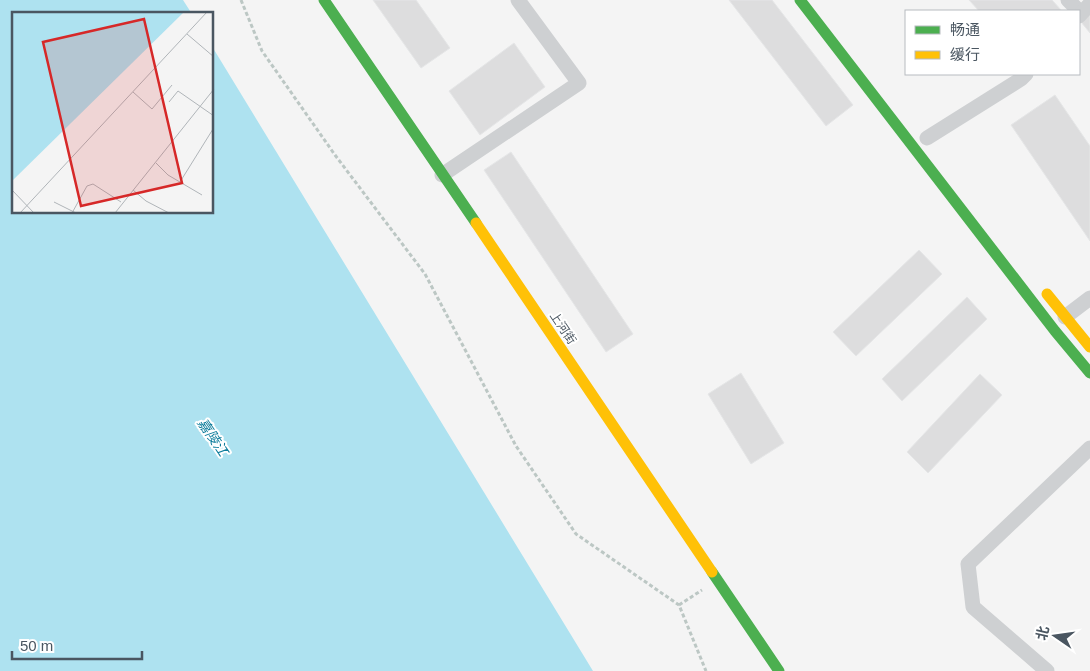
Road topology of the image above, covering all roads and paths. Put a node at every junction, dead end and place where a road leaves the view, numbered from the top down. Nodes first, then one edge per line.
1 (242, 0) edge
2 (324, 0) edge
3 (518, 0) edge
4 (800, 0) edge
5 (1068, 0) edge
6 (1080, 10) edge
7 (1025, 75) edge
8 (927, 138) dead end
9 (442, 175) junction
10 (1041, 286) dead end
11 (1090, 298) edge
12 (1065, 317) junction
13 (1090, 347) edge
14 (1090, 373) edge
15 (1090, 448) edge
16 (717, 580) junction
17 (680, 605) junction
18 (706, 671) edge
19 (779, 671) edge
20 (1047, 671) edge

1 - 17 path
2 - 9 street, 上河街
3 - 9 street
4 - 14 street
5 - 6 street
7 - 8 street
9 - 16 street, 上河街
10 - 12 street
11 - 12 street
12 - 13 street
15 - 20 street
16 - 17 path
16 - 19 street, 上河街
17 - 18 path

